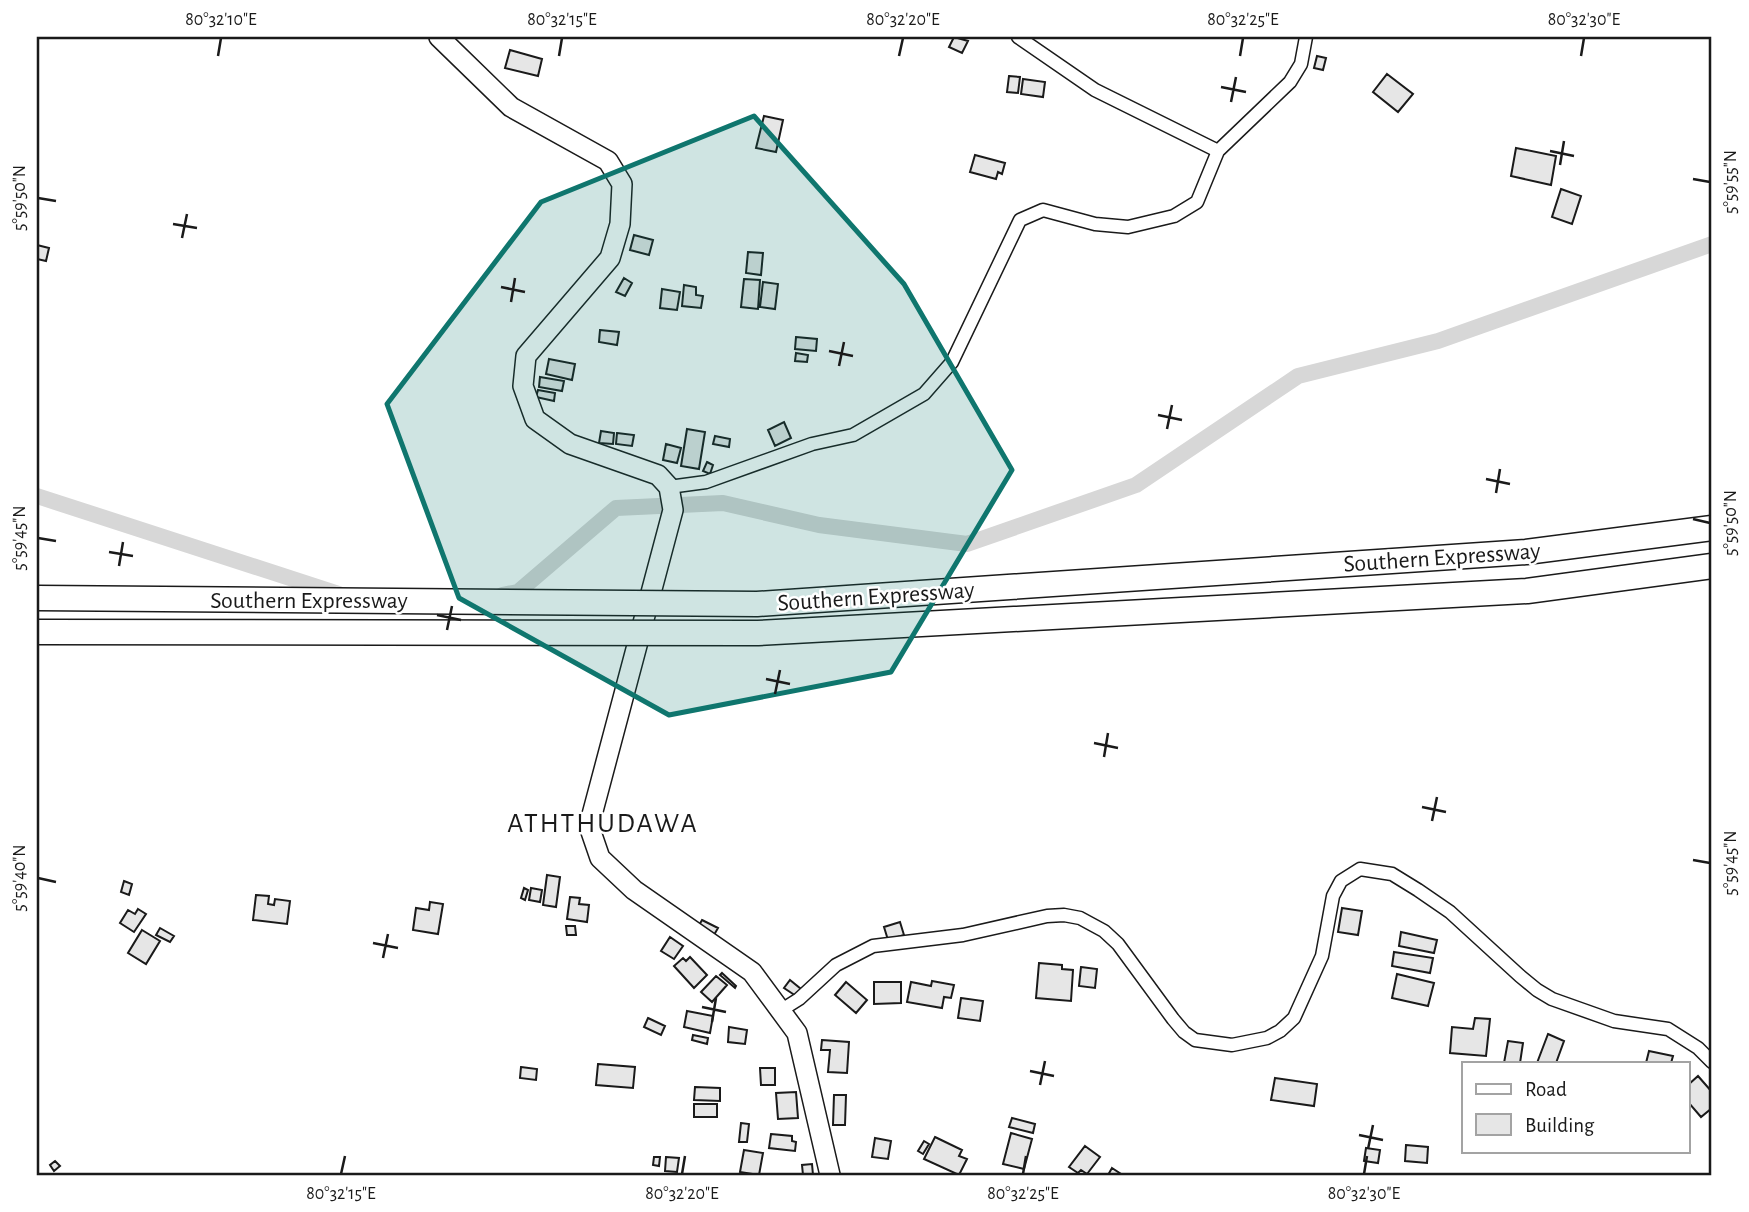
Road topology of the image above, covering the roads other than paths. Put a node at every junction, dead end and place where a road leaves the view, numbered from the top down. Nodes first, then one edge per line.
1 (439, 37) edge
2 (1018, 37) edge
3 (1306, 37) edge
4 (1218, 151) junction
5 (671, 496) junction
6 (1712, 528) edge
7 (1712, 566) edge
8 (37, 598) edge
9 (37, 632) edge
10 (780, 1011) junction
11 (1712, 1062) edge
12 (830, 1175) edge

1 - 5 street
2 - 4 street
3 - 4 street
4 - 5 street
5 - 10 street
6 - 8 highway, Southern Expressway, bridge
7 - 9 highway, Southern Expressway, bridge
10 - 11 street
10 - 12 street

